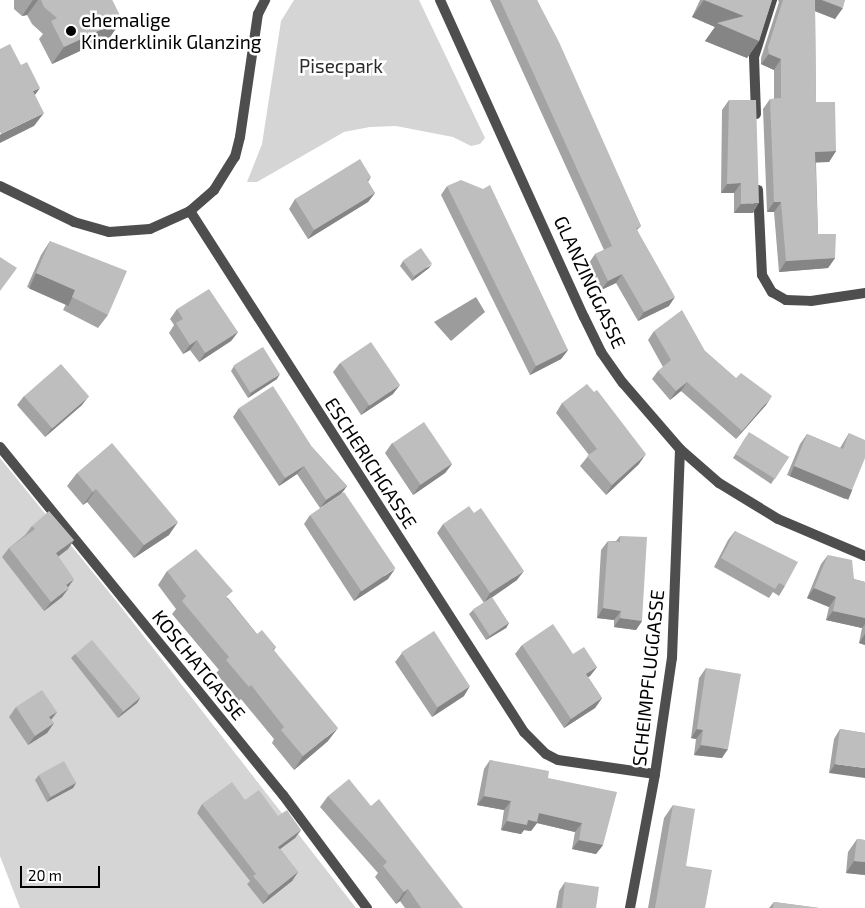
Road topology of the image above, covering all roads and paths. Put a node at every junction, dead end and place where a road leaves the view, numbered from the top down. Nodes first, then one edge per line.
1 (265, 0) edge
2 (440, 0) edge
3 (772, 0) edge
4 (756, 125) edge
5 (758, 174) edge
6 (0, 186) edge
7 (190, 211) junction
8 (865, 293) edge
9 (0, 447) edge
10 (680, 449) junction
11 (865, 556) edge
12 (656, 774) junction
13 (367, 908) edge
14 (630, 908) edge

1 - 7 street
2 - 10 street, GLANZINGGASSE
3 - 4 street
5 - 8 street
6 - 7 street
7 - 12 street, ESCHERICHGASSE
9 - 13 street, KOSCHATGASSE
10 - 11 street, GLANZINGGASSE
10 - 12 street, SCHEIMPFLUGGASSE
12 - 14 street, SCHEIMPFLUGGASSE

